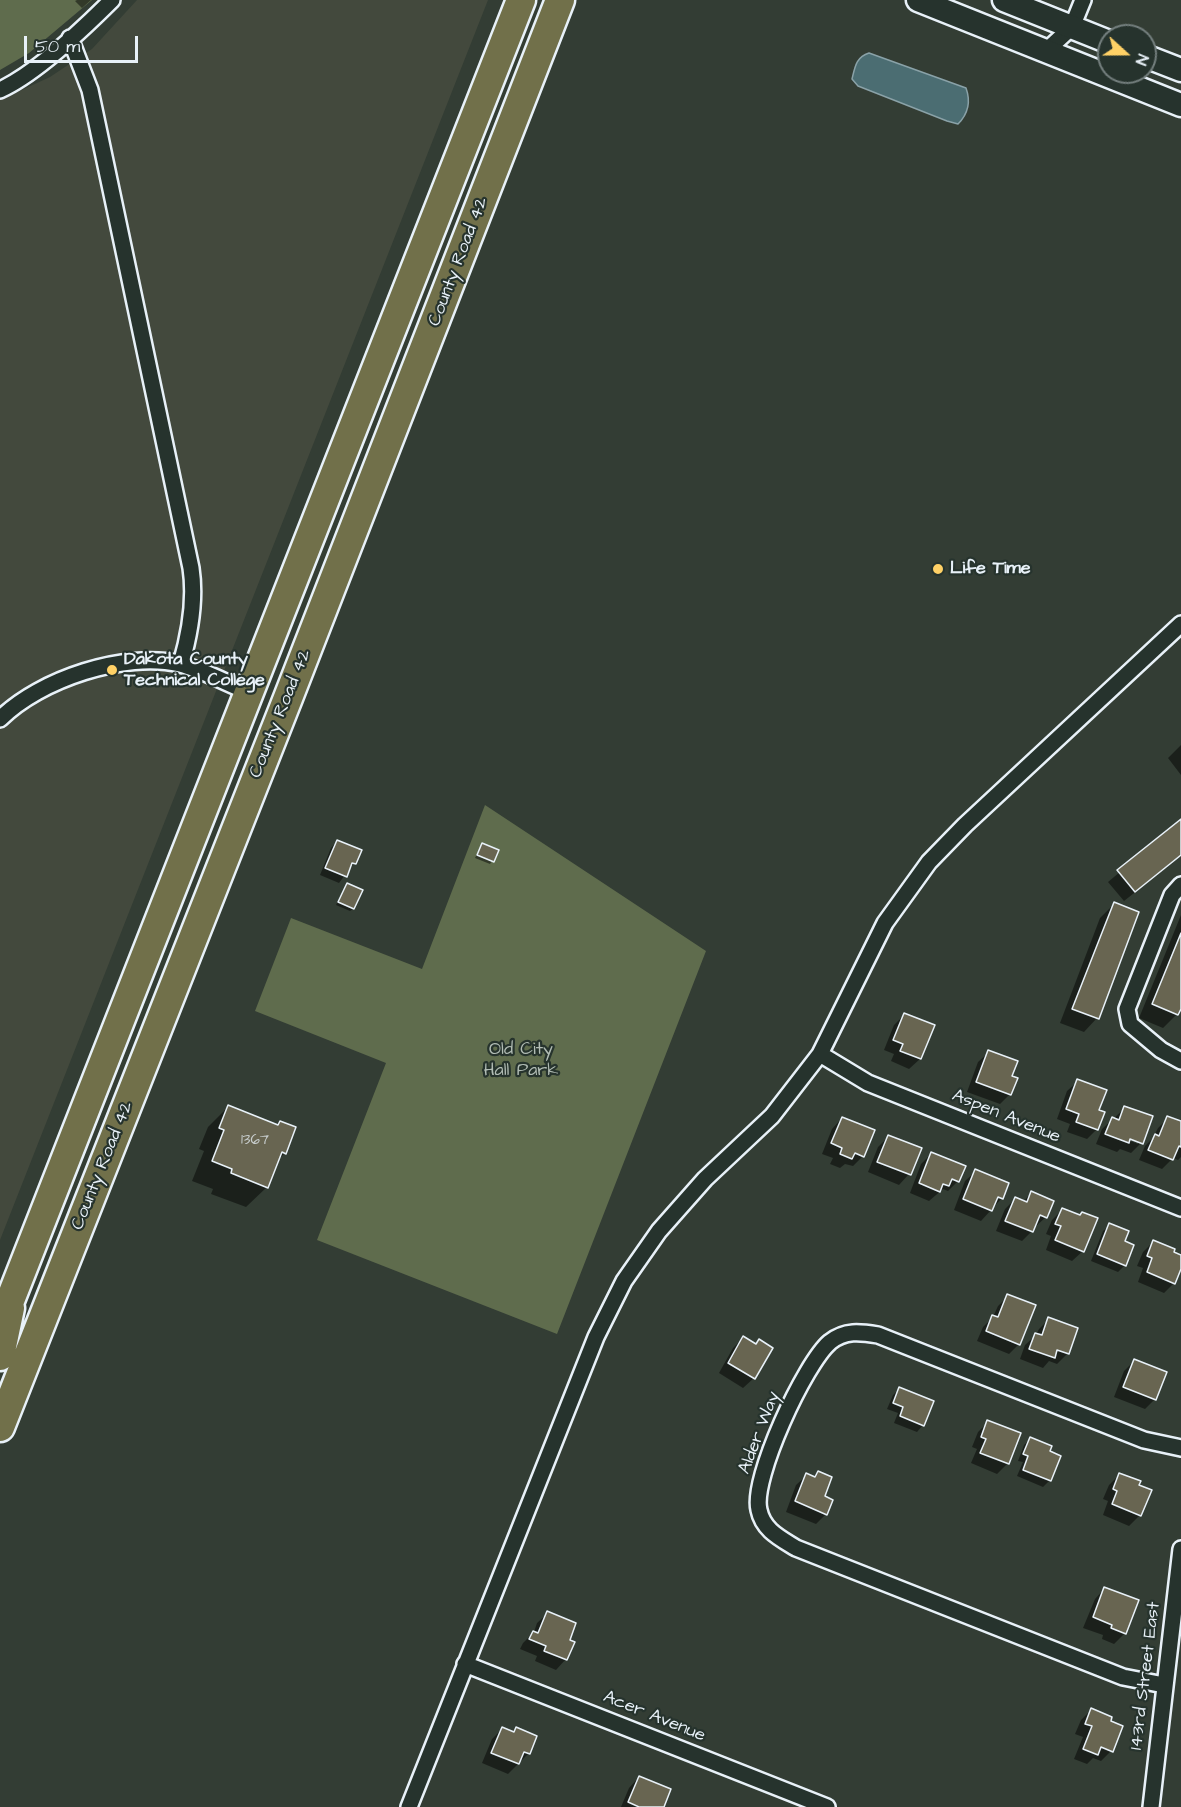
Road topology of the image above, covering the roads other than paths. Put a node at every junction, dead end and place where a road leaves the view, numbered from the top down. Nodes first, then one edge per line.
1 (112, 0) edge
2 (521, 0) edge
3 (560, 0) edge
4 (918, 0) edge
5 (1042, 0) edge
6 (1083, 0) edge
7 (1010, 3) edge
8 (1072, 27) junction
9 (1097, 37) edge
10 (70, 38) junction
11 (1046, 51) junction
12 (1157, 61) edge
13 (1181, 70) edge
14 (0, 90) edge
15 (1181, 105) edge
16 (372, 381) junction
17 (1181, 624) edge
18 (181, 664) junction
19 (249, 692) junction
20 (288, 698) junction
21 (0, 719) edge
22 (1181, 885) edge
23 (156, 1030) junction
24 (820, 1054) junction
25 (1181, 1060) edge
26 (1181, 1208) edge
27 (14, 1292) junction
28 (0, 1326) edge
29 (0, 1356) edge
30 (0, 1427) edge
31 (1181, 1448) edge
32 (1181, 1550) edge
33 (465, 1664) junction
34 (1164, 1685) junction
35 (409, 1807) edge
36 (827, 1807) edge
37 (1151, 1807) edge

1 - 10 street
2 - 16 highway, County Road 42
3 - 20 highway, County Road 42
4 - 11 street
5 - 7 street
6 - 8 street
7 - 8 street
8 - 9 street
8 - 11 street
10 - 14 street
10 - 18 street
11 - 15 street
12 - 13 street
16 - 19 highway, County Road 42
16 - 20 highway
17 - 24 street
18 - 19 street
18 - 21 street
19 - 23 highway
19 - 27 highway, County Road 42
20 - 23 highway, County Road 42
22 - 25 street
23 - 30 highway, County Road 42
24 - 26 street, Aspen Avenue
24 - 33 street
27 - 28 highway, County Road 42
27 - 29 highway
31 - 34 street, Alder Way
32 - 34 street, 143rd Street East
33 - 35 street
33 - 36 street, Acer Avenue
34 - 37 street, 143rd Street East

